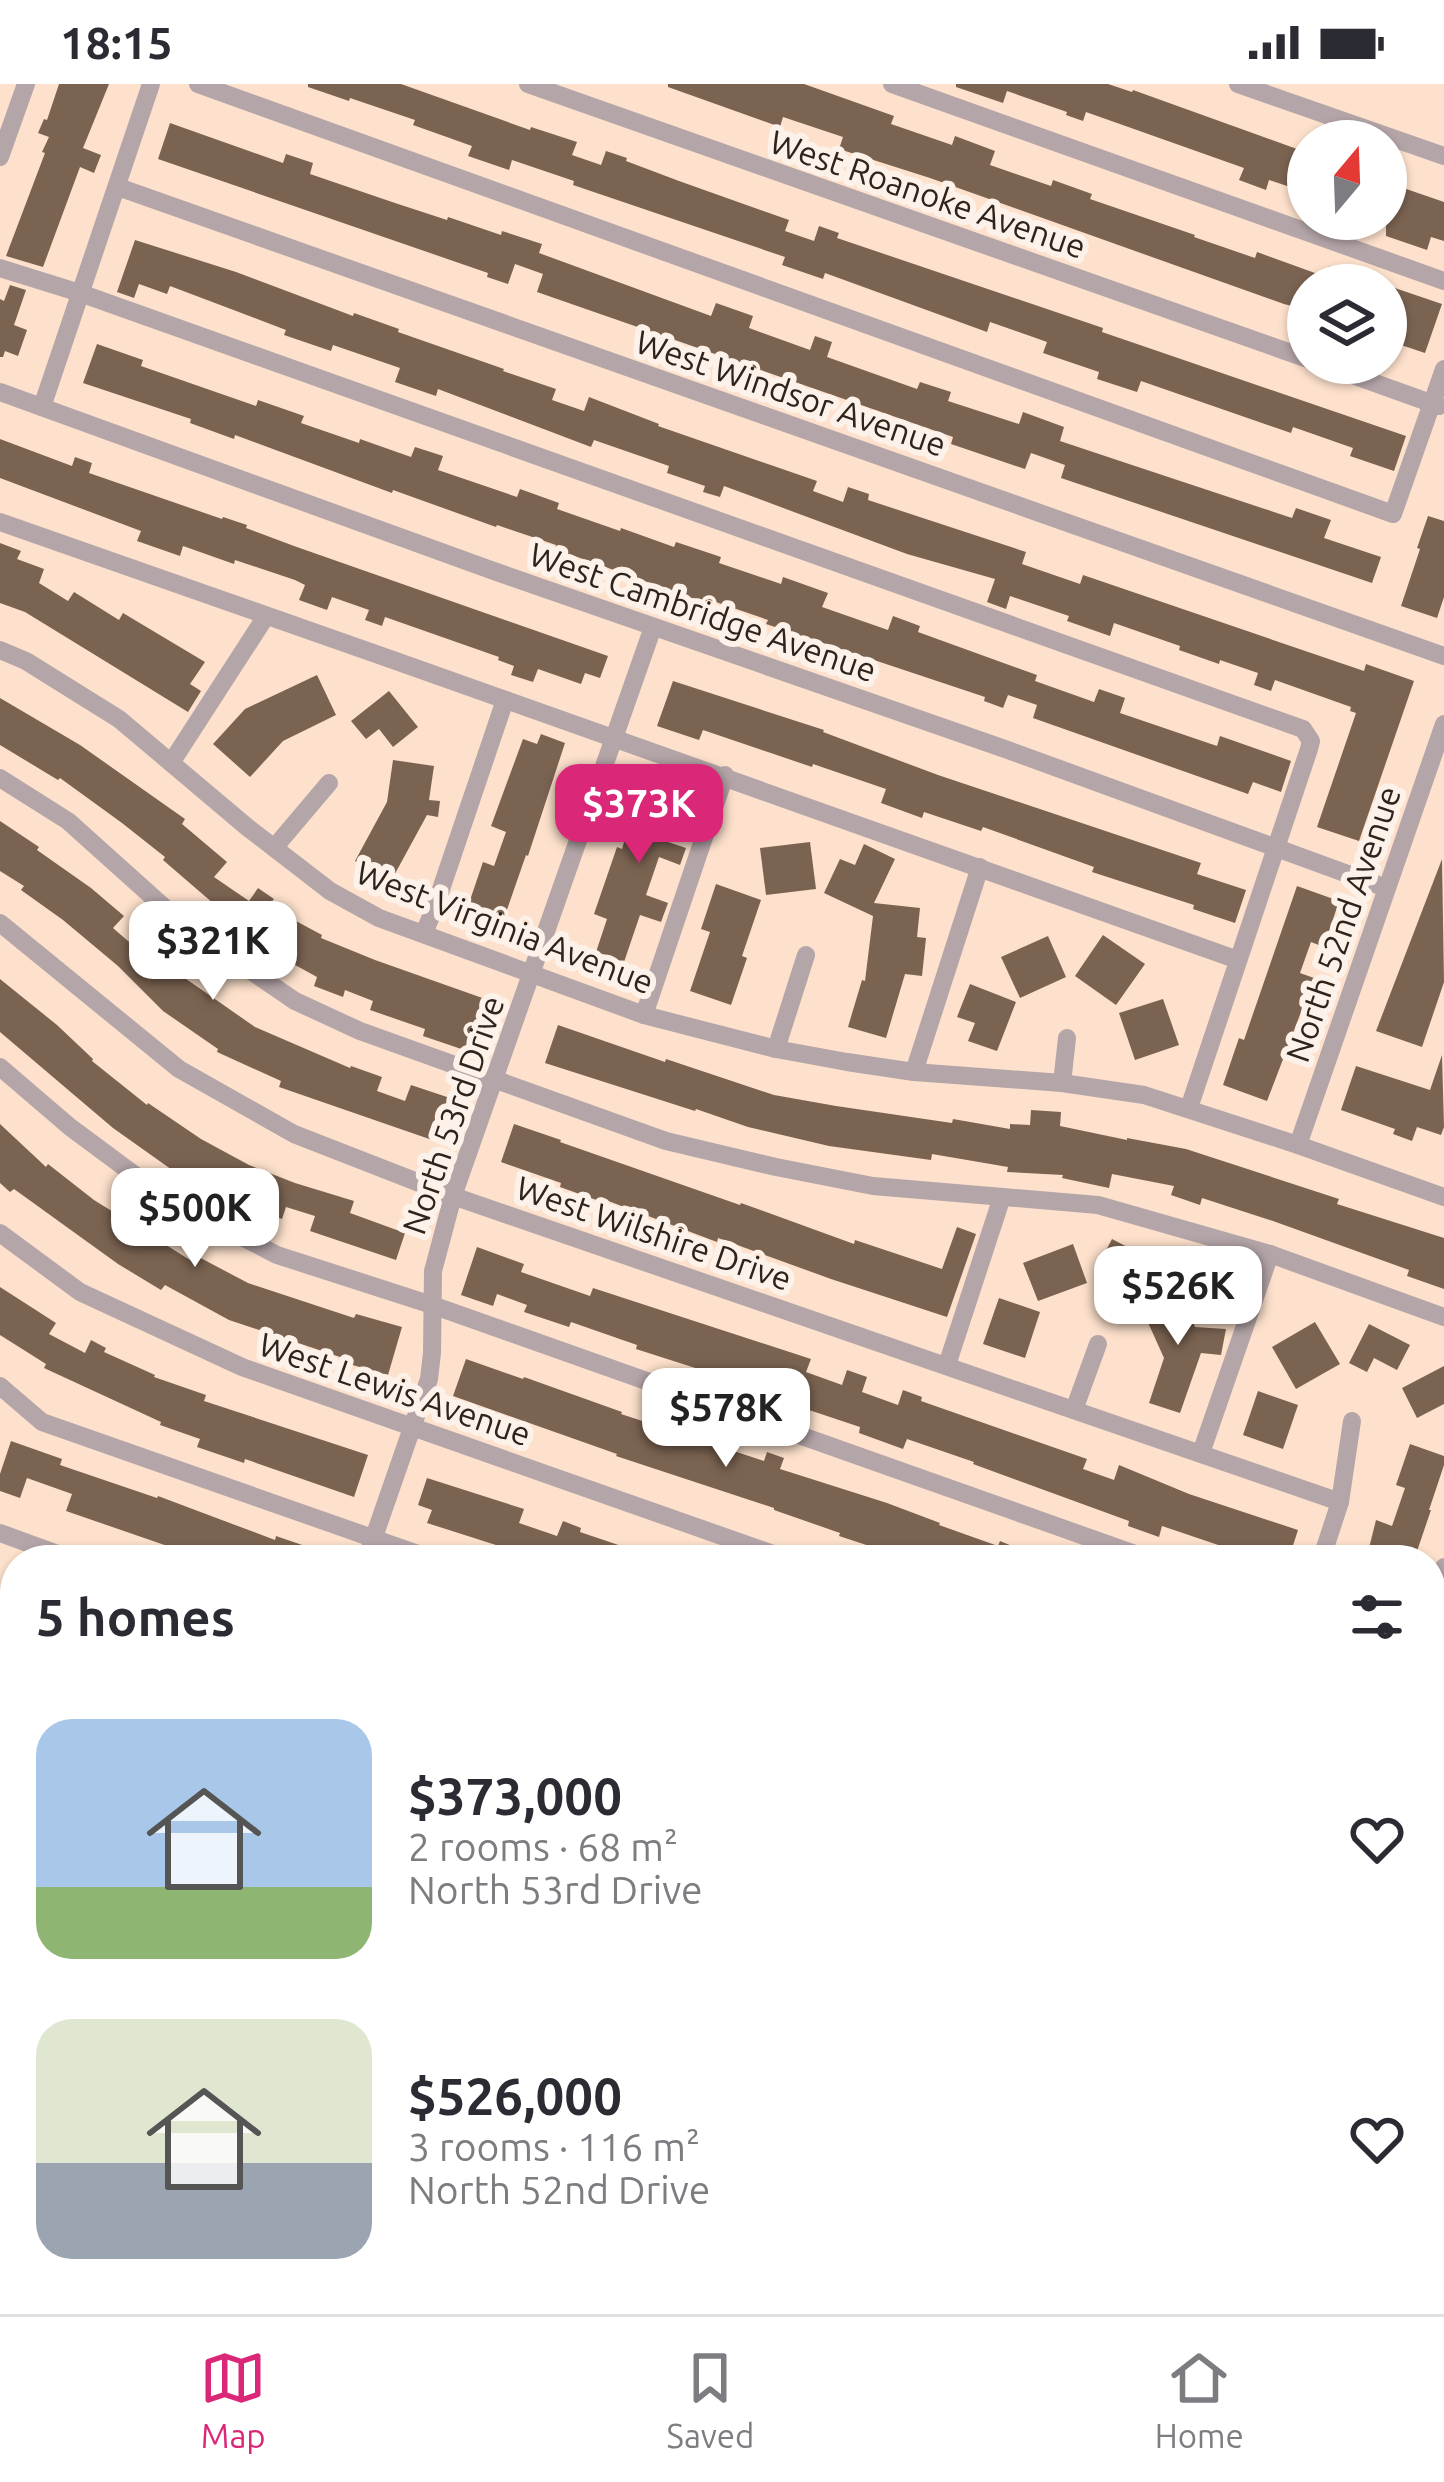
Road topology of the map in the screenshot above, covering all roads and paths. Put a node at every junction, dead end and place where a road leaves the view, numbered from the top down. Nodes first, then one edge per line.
1 (26, 84) edge
2 (151, 84) edge
3 (198, 84) edge
4 (528, 84) edge
5 (892, 84) edge
6 (1238, 84) edge
7 (1444, 155) edge
8 (0, 157) edge
9 (118, 187) junction
10 (0, 268) edge
11 (1444, 281) edge
12 (80, 293) junction
13 (1287, 352) edge
14 (1444, 369) edge
15 (1377, 384) edge
16 (0, 392) edge
17 (1438, 406) edge
18 (42, 407) junction
19 (0, 522) edge
20 (266, 616) junction
21 (653, 627) junction
22 (0, 650) edge
23 (1444, 656) edge
24 (505, 700) junction
25 (1444, 724) edge
26 (615, 739) junction
27 (172, 763) junction
28 (725, 775) junction
29 (0, 778) edge
30 (329, 783) dead end
31 (1276, 847) junction
32 (274, 848) junction
33 (980, 867) junction
34 (1386, 888) junction
35 (0, 923) edge
36 (424, 933) junction
37 (806, 955) dead end
38 (1238, 960) junction
39 (532, 974) junction
40 (644, 1015) junction
41 (1067, 1038) dead end
42 (776, 1049) junction
43 (0, 1067) edge
44 (914, 1072) junction
45 (495, 1081) junction
46 (1063, 1083) junction
47 (1189, 1108) junction
48 (1298, 1144) junction
49 (454, 1196) junction
50 (1002, 1197) junction
51 (1444, 1197) edge
52 (0, 1233) edge
53 (1270, 1254) junction
54 (433, 1305) junction
55 (1444, 1317) edge
56 (1098, 1344) dead end
57 (947, 1365) junction
58 (0, 1386) edge
59 (1074, 1410) junction
60 (1352, 1420) dead end
61 (412, 1426) junction
62 (1201, 1454) junction
63 (1340, 1502) junction
64 (0, 1534) edge
65 (373, 1538) junction
66 (31, 1545) edge
67 (371, 1545) edge
68 (393, 1545) edge
69 (748, 1545) edge
70 (1110, 1545) edge
71 (1326, 1545) edge

1 - 8 street
2 - 9 street
3 - 17 street
4 - 13 street, West Roanoke Avenue
5 - 11 street
6 - 7 street
9 - 12 street
9 - 23 street, West Windsor Avenue
10 - 12 street
12 - 18 street
12 - 31 street
14 - 17 street
15 - 17 street
16 - 18 street, West Cambridge Avenue
18 - 21 street, West Cambridge Avenue
19 - 20 street
20 - 24 street
20 - 27 street
21 - 26 street, North 53rd Drive
21 - 31 street, West Cambridge Avenue
22 - 27 street, West Virginia Avenue
24 - 26 street
24 - 36 street
25 - 34 street, North 52nd Avenue
26 - 28 street
26 - 39 street, North 53rd Drive
27 - 32 street, West Virginia Avenue
28 - 33 street
28 - 40 street
29 - 45 street
30 - 32 street
31 - 34 street, West Cambridge Avenue
31 - 38 street
32 - 36 street, West Virginia Avenue
33 - 38 street
33 - 44 street
34 - 48 street, North 52nd Avenue
35 - 49 street, West Wilshire Drive
36 - 39 street, West Virginia Avenue
37 - 42 street
38 - 47 street
39 - 40 street, West Virginia Avenue
39 - 45 street, North 53rd Drive
40 - 42 street, West Virginia Avenue
41 - 46 street
42 - 44 street, West Virginia Avenue
43 - 54 street
44 - 46 street, West Virginia Avenue
45 - 49 street, North 53rd Drive
45 - 50 street
46 - 47 street, West Virginia Avenue
47 - 48 street, West Virginia Avenue
48 - 51 street, West Virginia Avenue
49 - 54 street, North 53rd Drive
49 - 57 street, West Wilshire Drive
50 - 53 street
50 - 57 street
52 - 61 street, West Lewis Avenue
53 - 55 street
53 - 62 street
54 - 61 street, North 53rd Drive
54 - 70 street
56 - 59 street
57 - 59 street, West Wilshire Drive
58 - 65 street
59 - 62 street, West Wilshire Drive
60 - 63 street
61 - 65 street, North 53rd Drive
61 - 69 street, West Lewis Avenue
62 - 63 street, West Wilshire Drive
63 - 71 street
64 - 66 street
65 - 67 street, North 53rd Drive
65 - 68 street

